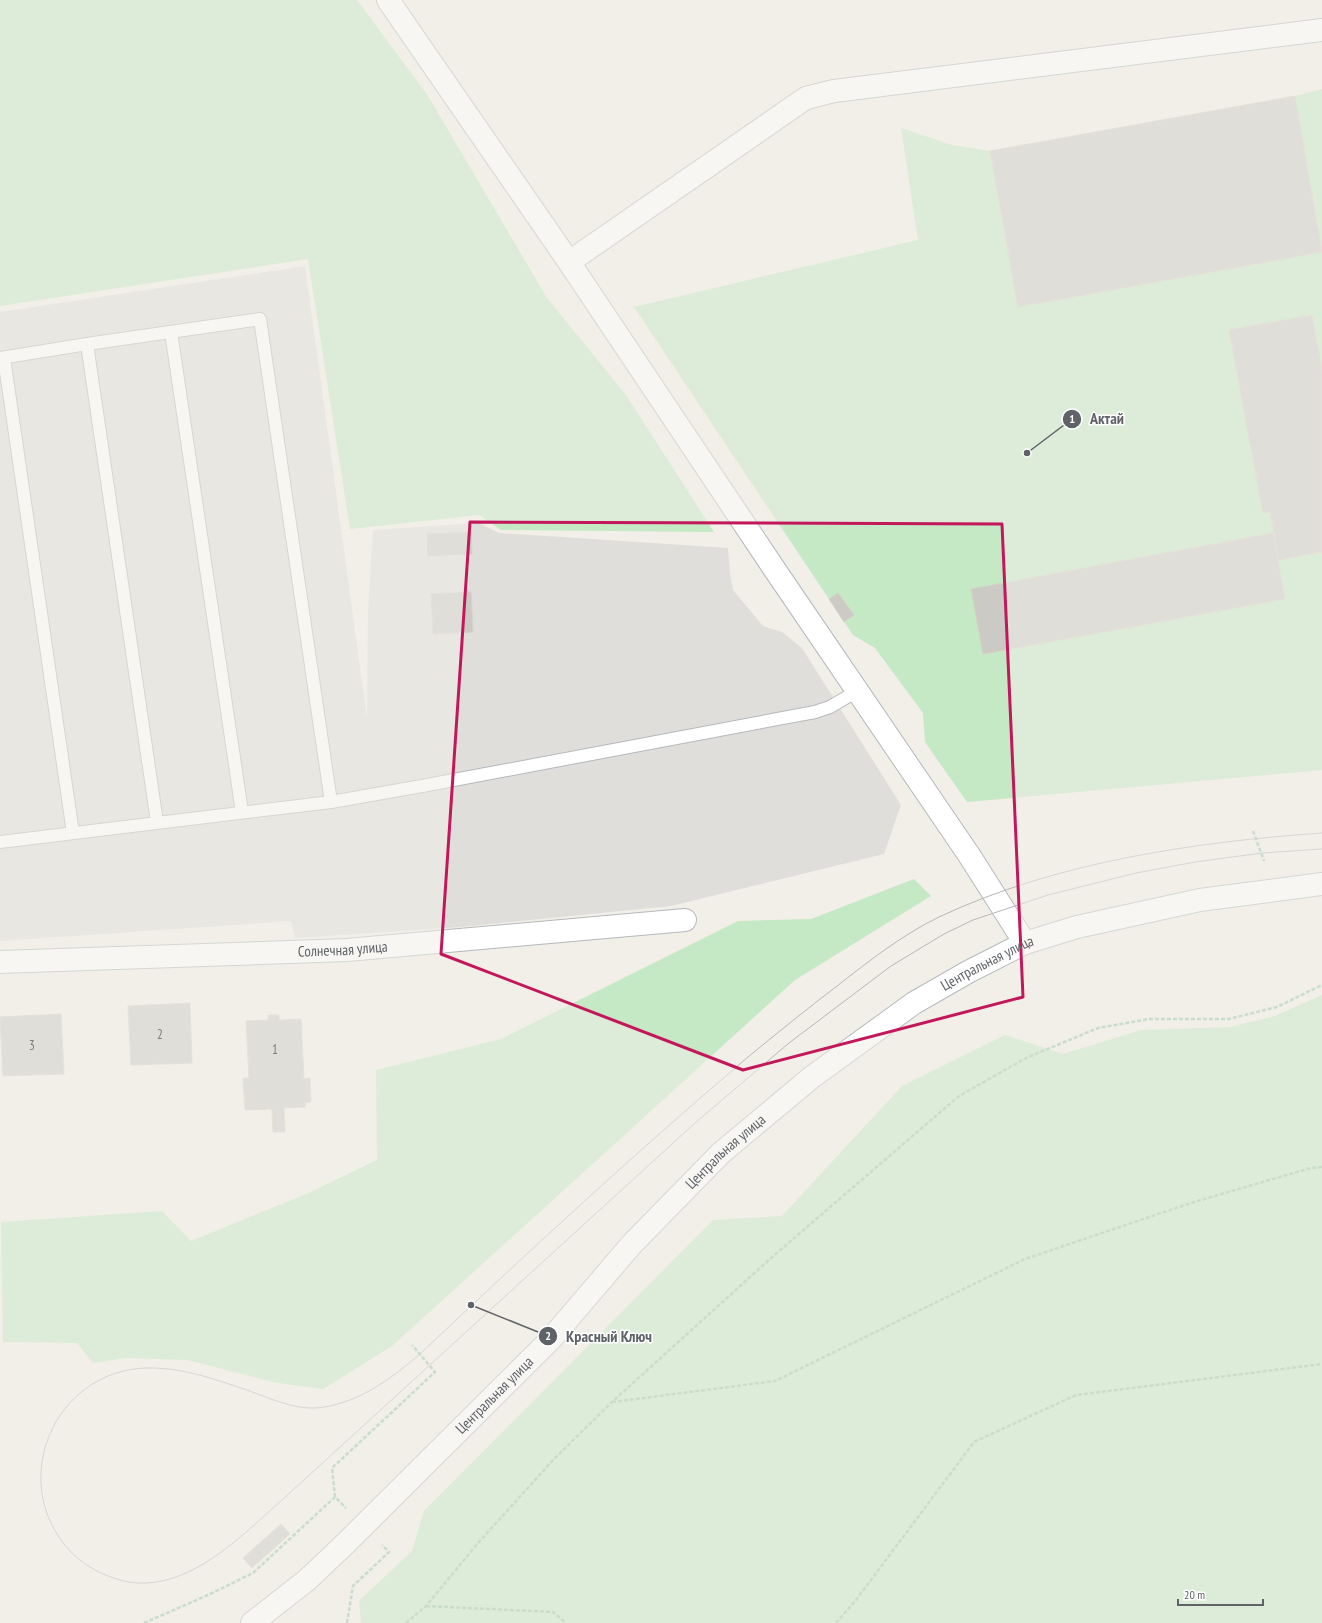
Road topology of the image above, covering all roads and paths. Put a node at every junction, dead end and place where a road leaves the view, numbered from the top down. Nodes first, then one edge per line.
1 (388, 0) edge
2 (1322, 30) edge
3 (569, 262) junction
4 (171, 332) junction
5 (87, 344) junction
6 (2, 358) edge
7 (856, 691) junction
8 (331, 802) junction
9 (242, 812) junction
10 (158, 822) junction
11 (1253, 831) dead end
12 (73, 833) junction
13 (0, 842) edge
14 (1264, 861) dead end
15 (1322, 884) edge
16 (685, 920) dead end
17 (1026, 943) junction
18 (0, 962) edge
19 (1322, 985) edge
20 (1322, 1167) edge
21 (412, 1345) dead end
22 (1322, 1364) edge
23 (612, 1402) junction
24 (335, 1497) junction
25 (346, 1508) dead end
26 (381, 1544) dead end
27 (426, 1606) junction
28 (144, 1623) edge
29 (252, 1623) edge
30 (346, 1623) edge
31 (406, 1623) edge
32 (566, 1623) edge
33 (836, 1623) edge

1 - 3 street
2 - 3 street
3 - 7 street
4 - 5 lane
4 - 8 lane
4 - 9 lane
5 - 6 lane
5 - 10 lane
6 - 12 lane
7 - 8 lane
7 - 17 street
8 - 9 lane
9 - 10 lane
10 - 12 lane
11 - 14 path
12 - 13 lane
15 - 17 street, Центральная улица
16 - 18 street, Солнечная улица
17 - 29 street, Центральная улица
19 - 23 path
20 - 23 path
21 - 24 path
22 - 33 path
23 - 27 path
24 - 25 path
24 - 28 path
26 - 30 path
27 - 31 path
27 - 32 path

